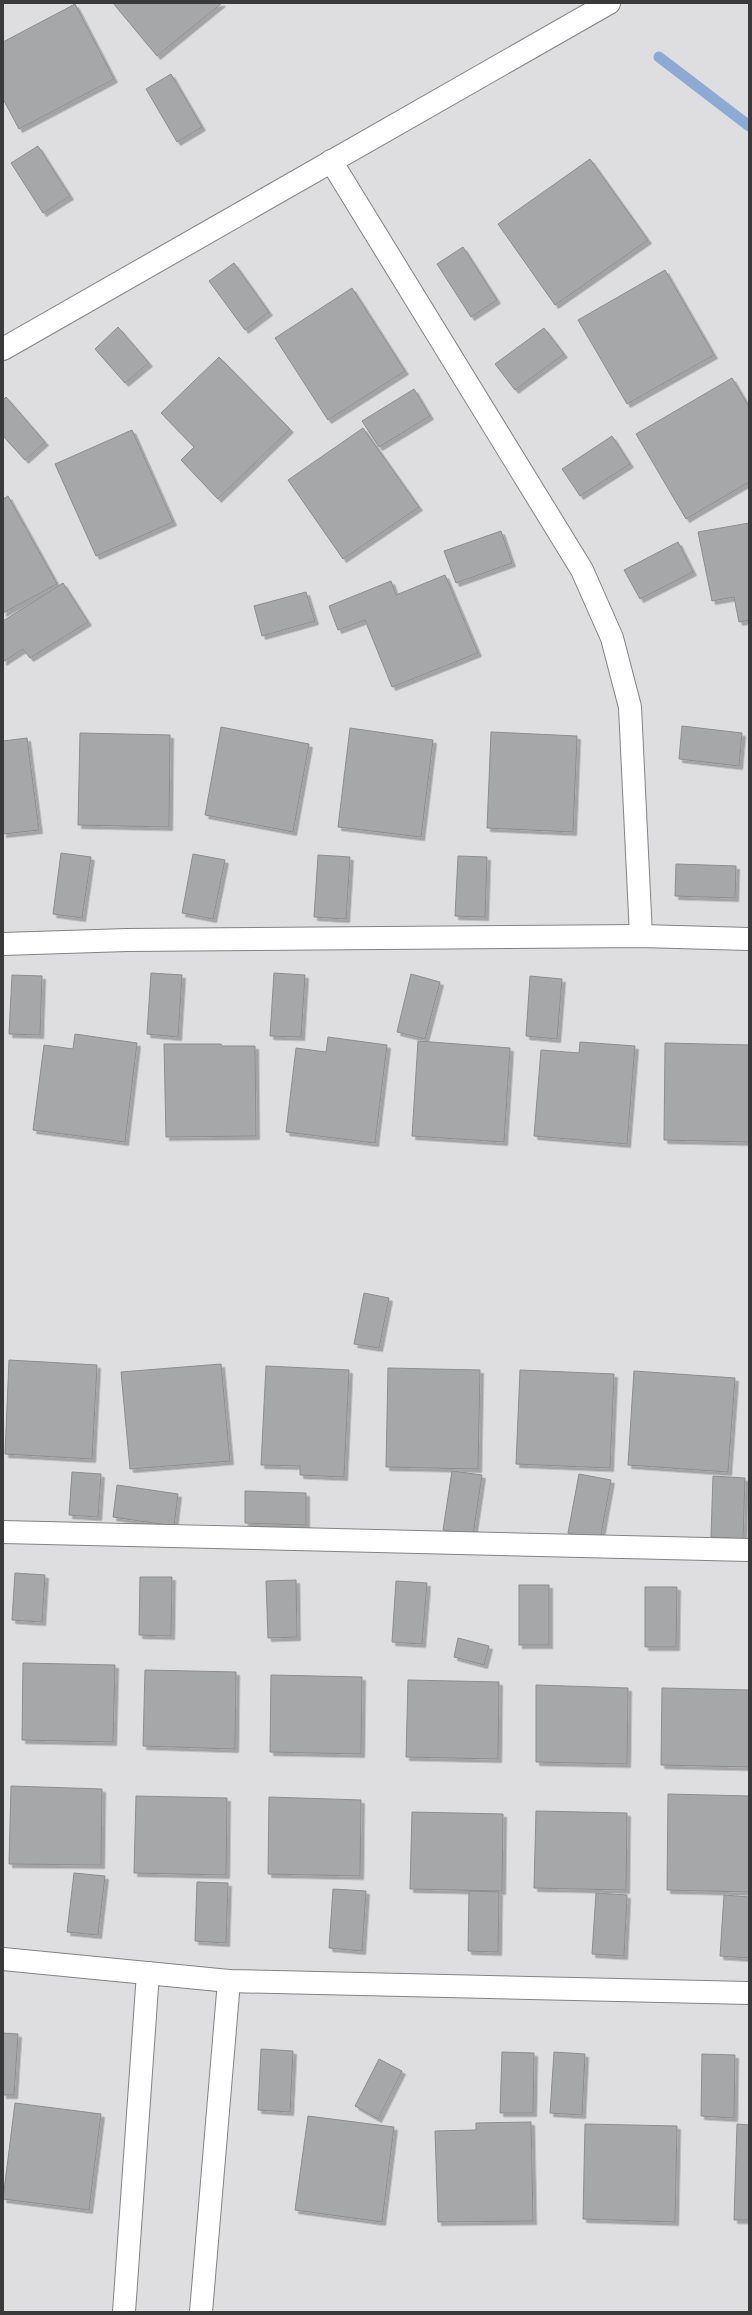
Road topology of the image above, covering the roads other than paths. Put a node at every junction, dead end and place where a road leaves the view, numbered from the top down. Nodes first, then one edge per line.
1 (608, 3) edge
2 (331, 160) junction
3 (3, 349) edge
4 (641, 936) junction
5 (749, 939) edge
6 (3, 944) edge
7 (3, 1532) edge
8 (749, 1550) edge
9 (3, 1959) edge
10 (148, 1973) junction
11 (229, 1981) junction
12 (749, 1994) edge
13 (124, 2312) edge
14 (200, 2312) edge

1 - 2 street
2 - 3 street
2 - 4 street
4 - 5 street
4 - 6 street
7 - 8 street
9 - 10 street
10 - 11 street
10 - 13 street
11 - 12 street
11 - 14 street

